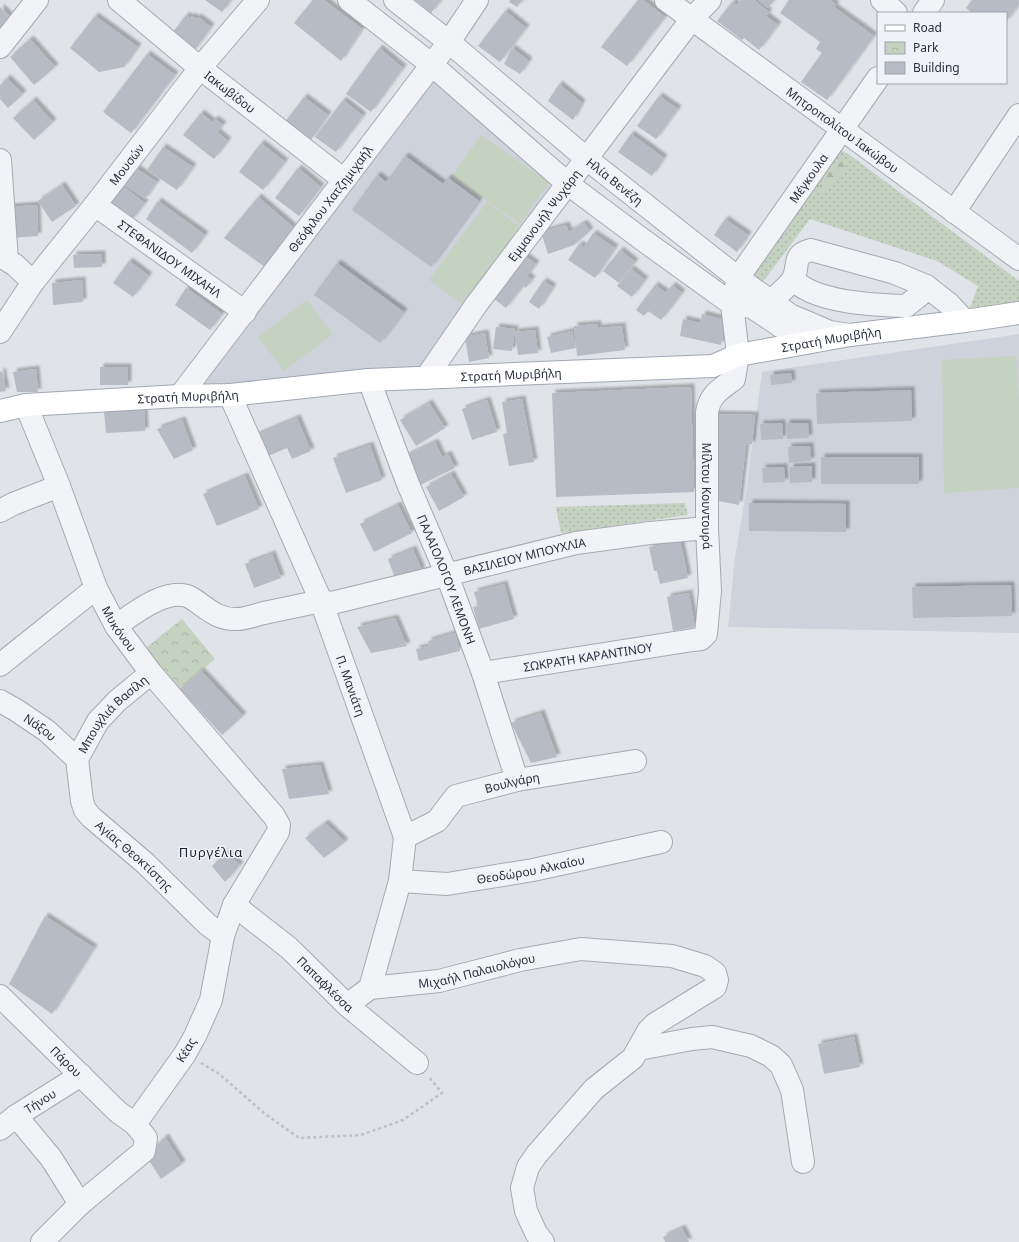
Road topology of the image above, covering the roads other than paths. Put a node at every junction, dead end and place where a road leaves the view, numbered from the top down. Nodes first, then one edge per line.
1 (37, 0) edge
2 (119, 0) edge
3 (258, 0) edge
4 (349, 0) edge
5 (395, 0) edge
6 (477, 0) edge
7 (666, 0) edge
8 (710, 0) edge
9 (882, 0) edge
10 (933, 0) edge
11 (895, 12) edge
12 (925, 12) edge
13 (691, 20) junction
14 (449, 42) junction
15 (0, 47) edge
16 (432, 65) junction
17 (200, 68) junction
18 (877, 79) edge
19 (1019, 115) edge
20 (842, 130) junction
21 (587, 159) junction
22 (0, 160) edge
23 (344, 180) junction
24 (568, 184) junction
25 (95, 205) junction
26 (954, 212) junction
27 (1019, 259) edge
28 (4, 260) edge
29 (738, 278) junction
30 (793, 279) junction
31 (33, 282) junction
32 (926, 286) junction
33 (771, 301) junction
34 (732, 304) junction
35 (244, 312) junction
36 (1019, 313) edge
37 (966, 321) junction
38 (0, 332) edge
39 (850, 335) junction
40 (806, 342) junction
41 (738, 355) junction
42 (426, 378) junction
43 (369, 380) junction
44 (230, 395) junction
45 (180, 396) junction
46 (26, 405) junction
47 (0, 411) edge
48 (60, 486) junction
49 (0, 511) edge
50 (707, 528) junction
51 (447, 575) junction
52 (96, 588) junction
53 (321, 601) junction
54 (116, 626) junction
55 (693, 640) joint
56 (0, 665) edge
57 (151, 673) junction
58 (483, 673) junction
59 (0, 701) edge
60 (77, 759) junction
61 (635, 761) dead end
62 (517, 780) junction
63 (274, 816) joint
64 (405, 837) junction
65 (661, 842) dead end
66 (400, 881) junction
67 (234, 905) junction
68 (223, 936) junction
69 (370, 988) junction
70 (1, 998) edge
71 (347, 1005) junction
72 (639, 1049) junction
73 (418, 1063) road end
74 (81, 1075) junction
75 (8, 1123) edge
76 (135, 1124) junction
77 (802, 1162) dead end
78 (80, 1204) junction
79 (42, 1242) edge
80 (543, 1242) edge

1 - 15 street
2 - 17 street, Ιακωβίδου
3 - 17 street, Μουσών
4 - 16 street
5 - 14 street, Ηλία Βενέζη
6 - 14 street, Θεόφιλου Χατζημιχαήλ
7 - 13 street, Μητροπολίτου Ιακώβου
8 - 13 street, Εμμανουήλ Ψυχάρη
9 - 11 street
10 - 12 street
13 - 20 street, Μητροπολίτου Ιακώβου
13 - 21 street, Εμμανουήλ Ψυχάρη
14 - 16 street, Θεόφιλου Χατζημιχαήλ
14 - 21 street, Ηλία Βενέζη
16 - 23 street, Θεόφιλου Χατζημιχαήλ
16 - 24 street
17 - 23 street, Ιακωβίδου
17 - 25 street, Μουσών
18 - 20 street, Μέγκουλα
19 - 26 street
20 - 26 street, Μητροπολίτου Ιακώβου
20 - 29 street, Μέγκουλα
21 - 24 street, Εμμανουήλ Ψυχάρη
21 - 29 street, Ηλία Βενέζη
22 - 28 street
23 - 35 street, Θεόφιλου Χατζημιχαήλ
24 - 34 street
24 - 42 street, Εμμανουήλ Ψυχάρη
25 - 31 street, Μουσών
25 - 35 street, ΣΤΕΦΑΝΙΔΟΥ ΜΙΧΑΗΛ
26 - 27 street, Μητροπολίτου Ιακώβου
28 - 31 street
29 - 33 street, Ηλία Βενέζη
29 - 34 street
30 - 32 street
30 - 32 street
30 - 33 street
31 - 38 street, Μουσών
32 - 37 street
33 - 39 street, Ηλία Βενέζη
34 - 40 street
34 - 41 street
35 - 45 street, Θεόφιλου Χατζημιχαήλ
36 - 37 main road, Στρατή Μυριβήλη
37 - 39 main road, Στρατή Μυριβήλη
39 - 40 main road, Στρατή Μυριβήλη
40 - 41 main road, Στρατή Μυριβήλη
41 - 42 main road, Στρατή Μυριβήλη
41 - 50 street, Μίλτου Κουντουρά
42 - 43 main road, Στρατή Μυριβήλη
43 - 44 main road, Στρατή Μυριβήλη
43 - 51 street, ΠΑΛΑΙΟΛΟΓΟΥ ΛΕΜΟΝΗ
44 - 45 main road, Στρατή Μυριβήλη
44 - 53 street, Π. Μανιάτη
45 - 46 main road, Στρατή Μυριβήλη
46 - 47 main road, Στρατή Μυριβήλη
46 - 48 street, Μυκόνου
48 - 49 street
48 - 52 street, Μυκόνου
50 - 51 street, ΒΑΣΙΛΕΙΟΥ ΜΠΟΥΧΛΙΑ
50 - 55 street, Μίλτου Κουντουρά
51 - 53 street, ΒΑΣΙΛΕΙΟΥ ΜΠΟΥΧΛΙΑ
51 - 58 street, ΠΑΛΑΙΟΛΟΓΟΥ ΛΕΜΟΝΗ
52 - 54 street, Μυκόνου
52 - 56 street
53 - 54 street, ΒΑΣΙΛΕΙΟΥ ΜΠΟΥΧΛΙΑ
53 - 64 street, Π. Μανιάτη
54 - 57 street, Μυκόνου
55 - 58 street, ΣΩΚΡΑΤΗ ΚΑΡΑΝΤΙΝΟΥ
57 - 60 street, Μπουχλιά Βασίλη
57 - 63 street, Μυκόνου
58 - 62 street, ΠΑΛΑΙΟΛΟΓΟΥ ΛΕΜΟΝΗ
59 - 60 street, Νάξου
60 - 68 street, Αγίας Θεοκτίστης
61 - 62 street, Βουλγάρη
62 - 64 street, Βουλγάρη
63 - 67 street, Κέας
64 - 66 street, Π. Μανιάτη
65 - 66 street, Θεοδώρου Αλκαίου
66 - 69 street, Π. Μανιάτη
67 - 68 street, Κέας
67 - 71 street, Παπαφλέσσα
68 - 76 street, Κέας
69 - 71 street
69 - 72 street, Μιχαήλ Παλαιολόγου
70 - 74 street, Πάρου
71 - 73 street, Παπαφλέσσα
72 - 77 street
72 - 80 street
74 - 75 street, Τήνου
74 - 76 street, Πάρου
75 - 78 street
76 - 78 street
78 - 79 street

